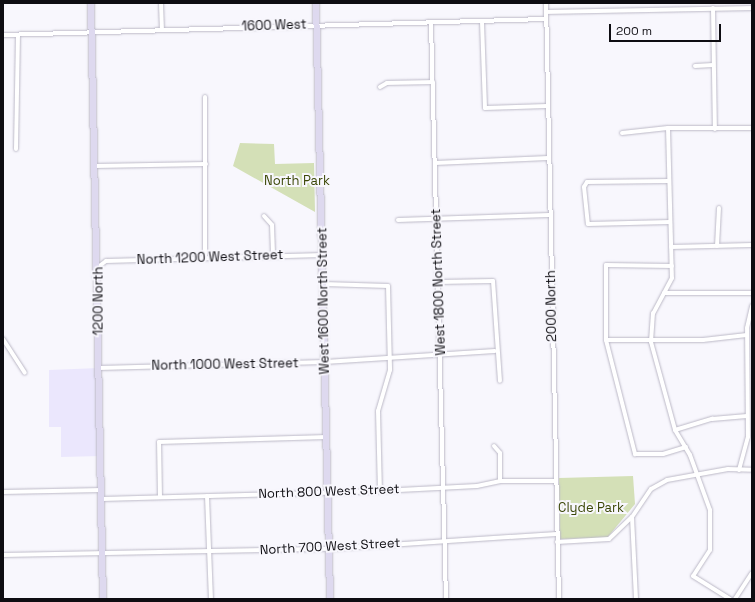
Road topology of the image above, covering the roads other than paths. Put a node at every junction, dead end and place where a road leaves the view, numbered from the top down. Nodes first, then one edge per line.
1 (91, 3) edge
2 (161, 3) edge
3 (316, 3) edge
4 (546, 3) edge
5 (713, 8) junction
6 (752, 8) edge
7 (546, 12) junction
8 (546, 19) junction
9 (482, 22) junction
10 (431, 24) junction
11 (317, 25) junction
12 (162, 29) junction
13 (91, 31) junction
14 (3, 35) edge
15 (18, 35) junction
16 (713, 65) junction
17 (695, 66) dead end
18 (433, 82) junction
19 (380, 87) dead end
20 (205, 97) dead end
21 (547, 106) junction
22 (668, 128) junction
23 (752, 128) edge
24 (715, 129) junction
25 (622, 133) dead end
26 (16, 149) dead end
27 (548, 158) junction
28 (435, 163) junction
29 (206, 164) junction
30 (95, 166) junction
31 (669, 181) junction
32 (719, 208) dead end
33 (549, 215) junction
34 (264, 216) dead end
35 (436, 218) junction
36 (398, 220) dead end
37 (670, 222) junction
38 (752, 245) edge
39 (717, 246) junction
40 (671, 247) junction
41 (323, 255) junction
42 (273, 256) junction
43 (205, 258) junction
44 (98, 266) junction
45 (672, 266) junction
46 (438, 282) junction
47 (324, 284) junction
48 (664, 293) junction
49 (752, 293) edge
50 (752, 306) edge
51 (750, 322) edge
52 (747, 335) junction
53 (3, 339) edge
54 (606, 340) junction
55 (651, 342) junction
56 (8, 347) junction
57 (3, 350) edge
58 (495, 351) junction
59 (441, 354) junction
60 (390, 358) junction
61 (325, 362) junction
62 (99, 368) junction
63 (25, 373) dead end
64 (500, 381) dead end
65 (750, 408) edge
66 (747, 416) junction
67 (675, 430) junction
68 (327, 437) junction
69 (494, 446) dead end
70 (686, 447) junction
71 (739, 470) junction
72 (752, 472) edge
73 (695, 474) junction
74 (500, 481) junction
75 (556, 481) junction
76 (441, 489) junction
77 (102, 490) junction
78 (380, 491) junction
79 (3, 492) edge
80 (328, 492) junction
81 (208, 496) junction
82 (160, 497) junction
83 (102, 499) junction
84 (632, 516) junction
85 (557, 534) junction
86 (442, 540) junction
87 (557, 542) junction
88 (329, 550) junction
89 (210, 553) junction
90 (102, 554) junction
91 (3, 555) edge
92 (752, 573) edge
93 (103, 599) edge
94 (211, 599) edge
95 (330, 599) edge
96 (446, 599) edge
97 (559, 599) edge
98 (636, 599) edge
99 (730, 599) edge
100 (735, 599) edge

1 - 13 street, 1200 North
2 - 12 street
3 - 11 street, West 1600 North Street
4 - 7 street, 2000 North
5 - 6 street
5 - 7 street
5 - 16 street
7 - 8 street, 2000 North
8 - 9 street, 1600 West
8 - 21 street, 2000 North
9 - 10 street, 1600 West
9 - 21 street
10 - 11 street, 1600 West
10 - 18 street, West 1800 North Street
11 - 12 street, 1600 West
11 - 41 street, West 1600 North Street
12 - 13 street, 1600 West
13 - 15 street, 1600 West
13 - 30 street, 1200 North
14 - 15 street, 1600 West
15 - 26 street
16 - 17 street
16 - 24 street
18 - 19 street
18 - 28 street, West 1800 North Street
20 - 29 street
21 - 27 street, 2000 North
22 - 24 street
22 - 25 street
22 - 31 street
23 - 24 street
27 - 28 street
27 - 33 street, 2000 North
28 - 35 street, West 1800 North Street
29 - 30 street
29 - 43 street
30 - 44 street, 1200 North
31 - 37 street
31 - 37 street
32 - 39 street
33 - 35 street
33 - 75 street, 2000 North
34 - 42 street
35 - 36 street
35 - 46 street, West 1800 North Street
37 - 40 street
38 - 39 street
39 - 40 street
40 - 45 street
41 - 42 street, North 1200 West Street
41 - 47 street, West 1600 North Street
42 - 43 street, North 1200 West Street
43 - 44 street, North 1200 West Street
44 - 62 street, 1200 North
45 - 48 street
45 - 54 street
46 - 58 street
46 - 59 street, West 1800 North Street
47 - 60 street
47 - 61 street, West 1600 North Street
48 - 49 street
48 - 55 street
50 - 51 street
51 - 52 street
52 - 55 street
52 - 65 street
53 - 56 street
54 - 55 street
54 - 70 street
55 - 67 street
56 - 57 street
56 - 63 street
58 - 59 street, North 1000 West Street
58 - 64 street
59 - 60 street, North 1000 West Street
59 - 76 street, West 1800 North Street
60 - 61 street, North 1000 West Street
60 - 78 street
61 - 62 street, North 1000 West Street
61 - 68 street, West 1600 North Street
62 - 77 street, 1200 North
65 - 66 street
66 - 67 street
66 - 71 street
67 - 70 street
68 - 80 street, West 1600 North Street
68 - 82 street
69 - 74 street
70 - 73 street
71 - 72 street
71 - 73 street
73 - 84 street
73 - 99 street
74 - 75 street, North 800 West Street
74 - 76 street, North 800 West Street
75 - 85 street, 2000 North
76 - 78 street, North 800 West Street
76 - 86 street, West 1800 North Street
77 - 79 street
77 - 83 street, 1200 North
78 - 80 street, North 800 West Street
80 - 81 street, North 800 West Street
80 - 88 street, West 1600 North Street
81 - 82 street, North 800 West Street
81 - 89 street
82 - 83 street, North 800 West Street
83 - 90 street, 1200 North
84 - 87 street
84 - 98 street
85 - 86 street, North 700 West Street
85 - 87 street, 2000 North
86 - 88 street, North 700 West Street
86 - 96 street, West 1800 North Street
87 - 97 street, 2000 North
88 - 89 street, North 700 West Street
88 - 95 street, West 1600 North Street
89 - 90 street, North 700 West Street
89 - 94 street
90 - 91 street, North 700 West Street
90 - 93 street, 1200 North
92 - 100 street

